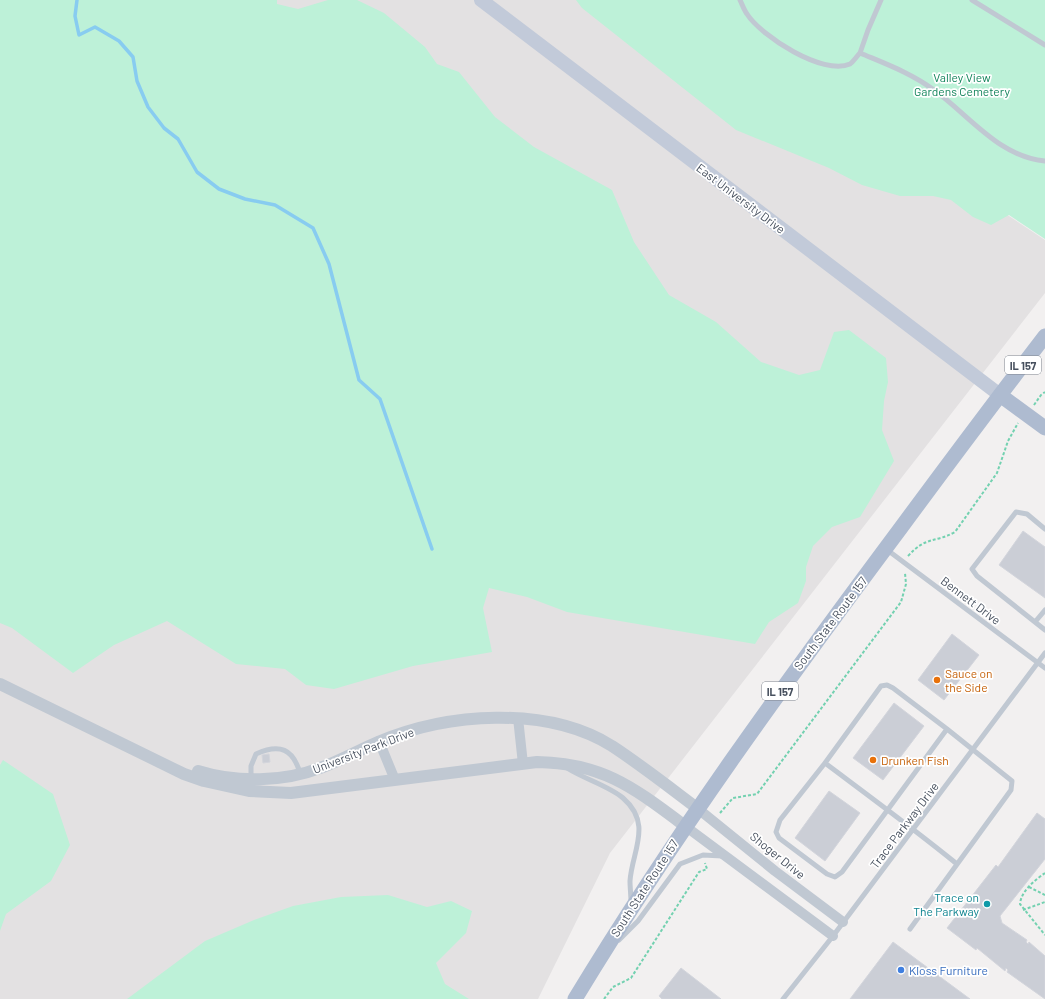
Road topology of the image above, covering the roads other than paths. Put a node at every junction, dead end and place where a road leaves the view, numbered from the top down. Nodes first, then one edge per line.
1 (482, 0) edge
2 (740, 0) edge
3 (881, 0) edge
4 (972, 0) edge
5 (1045, 45) edge
6 (860, 53) junction
7 (1045, 161) edge
8 (1045, 336) edge
9 (1000, 395) junction
10 (1045, 428) edge
11 (1045, 529) edge
12 (886, 548) junction
13 (1045, 610) edge
14 (1035, 622) junction
15 (1045, 630) edge
16 (1045, 653) edge
17 (1038, 662) junction
18 (1045, 668) edge
19 (0, 684) edge
20 (518, 718) junction
21 (947, 729) junction
22 (379, 742) junction
23 (973, 749) junction
24 (151, 757) junction
25 (558, 762) junction
26 (825, 763) junction
27 (523, 764) junction
28 (300, 773) junction
29 (251, 779) junction
30 (396, 780) junction
31 (697, 808) junction
32 (888, 810) junction
33 (685, 826) junction
34 (914, 829) junction
35 (728, 857) junction
36 (957, 864) junction
37 (631, 907) junction
38 (843, 922) junction
39 (910, 929) dead end
40 (832, 936) junction
41 (597, 963) junction
42 (575, 999) edge
43 (783, 999) edge

1 - 9 main road, East University Drive
2 - 6 lane
3 - 6 lane
4 - 5 lane
6 - 7 lane
8 - 9 main road, South State Route 157 / IL 157
9 - 10 main road
9 - 12 main road, South State Route 157 / IL 157
11 - 14 lane
12 - 17 lane, Bennett Drive
12 - 31 main road, South State Route 157 / IL 157
13 - 14 lane
14 - 15 lane
16 - 17 lane, Trace Parkway Drive
17 - 18 lane, Bennett Drive
17 - 23 lane, Trace Parkway Drive
19 - 24 street, University Park Drive
20 - 22 street, University Park Drive
20 - 27 street
20 - 31 street, University Park Drive
21 - 23 lane
21 - 26 lane
21 - 32 lane
22 - 28 street, University Park Drive
22 - 30 street
23 - 34 lane, Trace Parkway Drive
23 - 36 lane
24 - 29 street, University Park Drive
24 - 30 street, University Park Drive
25 - 27 street, University Park Drive
25 - 33 street, University Park Drive
25 - 37 lane
26 - 32 lane
26 - 32 lane
27 - 30 street, University Park Drive
28 - 29 street, University Park Drive
28 - 29 lane
31 - 33 main road, South State Route 157 / IL 157
31 - 38 street, Shoger Drive
32 - 34 lane
33 - 35 street
33 - 37 main road, South State Route 157 / IL 157
34 - 36 lane
34 - 38 lane, Trace Parkway Drive
35 - 40 street
35 - 41 lane
36 - 39 lane
37 - 41 main road, South State Route 157 / IL 157
38 - 40 lane, Trace Parkway Drive
40 - 43 lane, Trace Parkway Drive
41 - 42 main road, South State Route 157 / IL 157

